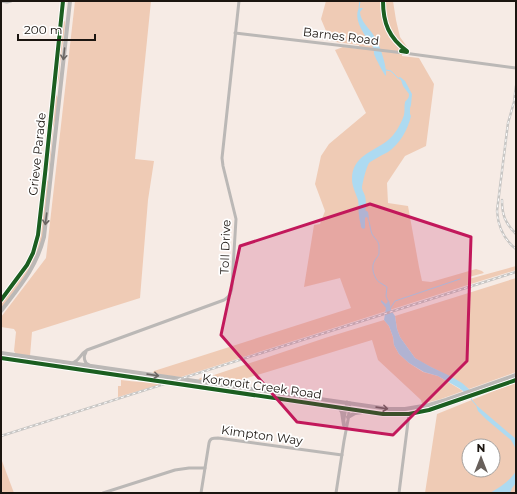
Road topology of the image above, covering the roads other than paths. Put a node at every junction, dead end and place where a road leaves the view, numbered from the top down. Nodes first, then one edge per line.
1 (1, 1) edge
2 (11, 1) edge
3 (63, 1) edge
4 (70, 1) edge
5 (239, 1) edge
6 (235, 33) junction
7 (516, 68) edge
8 (1, 300) edge
9 (10, 300) junction
10 (1, 311) edge
11 (1, 314) edge
12 (87, 350) junction
13 (1, 354) edge
14 (1, 358) edge
15 (68, 363) junction
16 (90, 366) junction
17 (516, 375) edge
18 (516, 380) edge
19 (489, 387) junction
20 (458, 398) junction
21 (348, 403) junction
22 (339, 407) junction
23 (348, 408) junction
24 (373, 412) junction
25 (410, 414) junction
26 (348, 417) junction
27 (344, 425) junction
28 (344, 441) junction
29 (342, 455) junction
30 (205, 468) junction
31 (103, 493) edge
32 (201, 493) edge
33 (336, 493) edge
34 (398, 493) edge

1 - 2 street
3 - 8 main road, Grieve Parade
4 -> 9 main road, Grieve Parade
5 - 6 street, Toll Drive
6 - 7 street, Barnes Road
6 - 12 street, Toll Drive
9 - 10 main road, Grieve Parade
9 - 11 main road
12 - 15 street, Toll Drive
12 - 16 street
13 - 15 main road, Kororoit Creek Road
14 - 22 main road, Kororoit Creek Road
15 - 16 main road, Kororoit Creek Road
16 -> 21 main road, Kororoit Creek Road
17 - 19 main road, Kororoit Creek Road
18 - 19 main road, Kororoit Creek Road
19 - 20 main road, Kororoit Creek Road
21 -> 20 main road, Kororoit Creek Road
20 - 25 main road, Kororoit Creek Road
21 - 23 street
22 - 23 main road, Kororoit Creek Road
22 - 27 main road
23 - 24 main road, Kororoit Creek Road
23 - 26 street
23 - 27 street
24 - 25 main road, Kororoit Creek Road
24 - 26 main road
25 - 34 street
26 - 28 street
27 - 28 street
28 - 29 street
29 - 30 street, Kimpton Way
29 - 33 street
30 - 31 street
30 - 32 street, Kimpton Way

